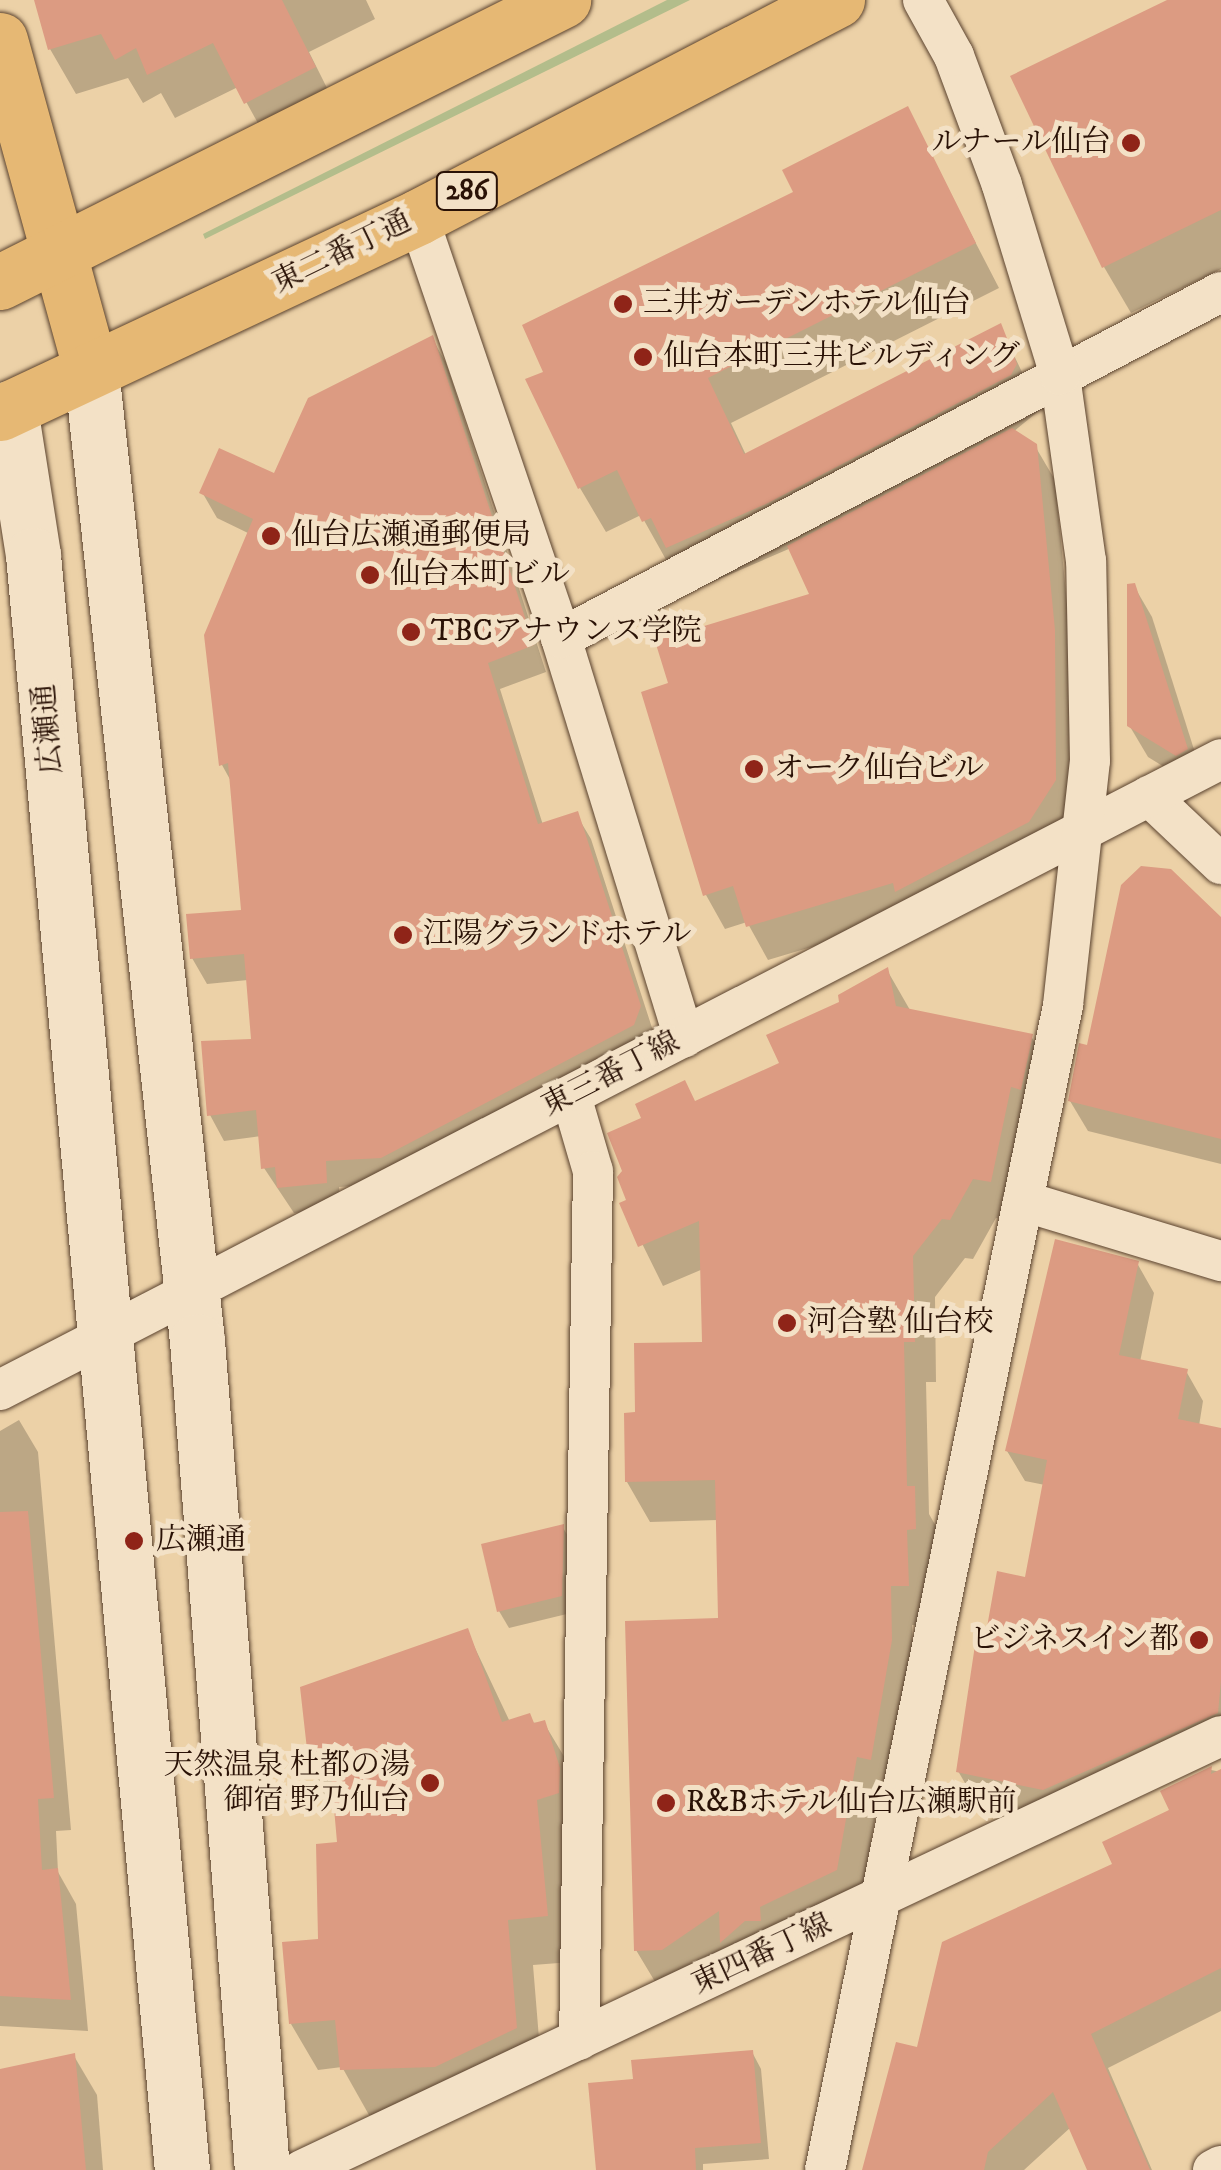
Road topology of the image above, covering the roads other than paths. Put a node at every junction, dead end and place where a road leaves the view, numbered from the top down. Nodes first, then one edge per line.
1 (563, 0) edge
2 (838, 0) edge
3 (923, 0) edge
4 (0, 40) edge
5 (418, 216) junction
6 (61, 250) junction
7 (0, 282) edge
8 (1221, 292) edge
9 (90, 370) junction
10 (1060, 375) junction
11 (3, 395) edge
12 (562, 638) junction
13 (1221, 760) edge
14 (1149, 796) junction
15 (1086, 824) junction
16 (1221, 864) edge
17 (684, 1038) junction
18 (571, 1096) junction
19 (1023, 1201) junction
20 (1221, 1261) edge
21 (192, 1290) junction
22 (104, 1336) junction
23 (0, 1390) edge
24 (1221, 1736) edge
25 (884, 1899) junction
26 (579, 2040) junction
27 (1221, 2166) edge
28 (182, 2170) edge
29 (262, 2170) edge
30 (302, 2170) edge
31 (825, 2170) edge
32 (1213, 2170) edge

1 - 6 highway
2 - 5 highway, 東二番丁通 / 286
3 - 10 street
4 - 6 highway
5 - 9 highway, 東二番丁通 / 286
5 - 12 street
6 - 7 highway
6 - 9 highway
8 - 10 street
9 - 11 highway, 東二番丁通 / 286
9 - 21 street
10 - 12 street
10 - 15 street
11 - 22 street, 広瀬通
12 - 17 street
13 - 14 street, 東三番丁線
14 - 15 street, 東三番丁線
14 - 16 street
15 - 17 street, 東三番丁線
15 - 19 street
17 - 18 street, 東三番丁線
18 - 21 street, 東三番丁線
18 - 26 street
19 - 20 street
19 - 25 street
21 - 22 street, 東三番丁線
21 - 29 street
22 - 23 street, 東三番丁線
22 - 28 street, 広瀬通
24 - 25 street, 東四番丁線
25 - 26 street, 東四番丁線
25 - 31 street
26 - 30 street, 東四番丁線
27 - 32 street

